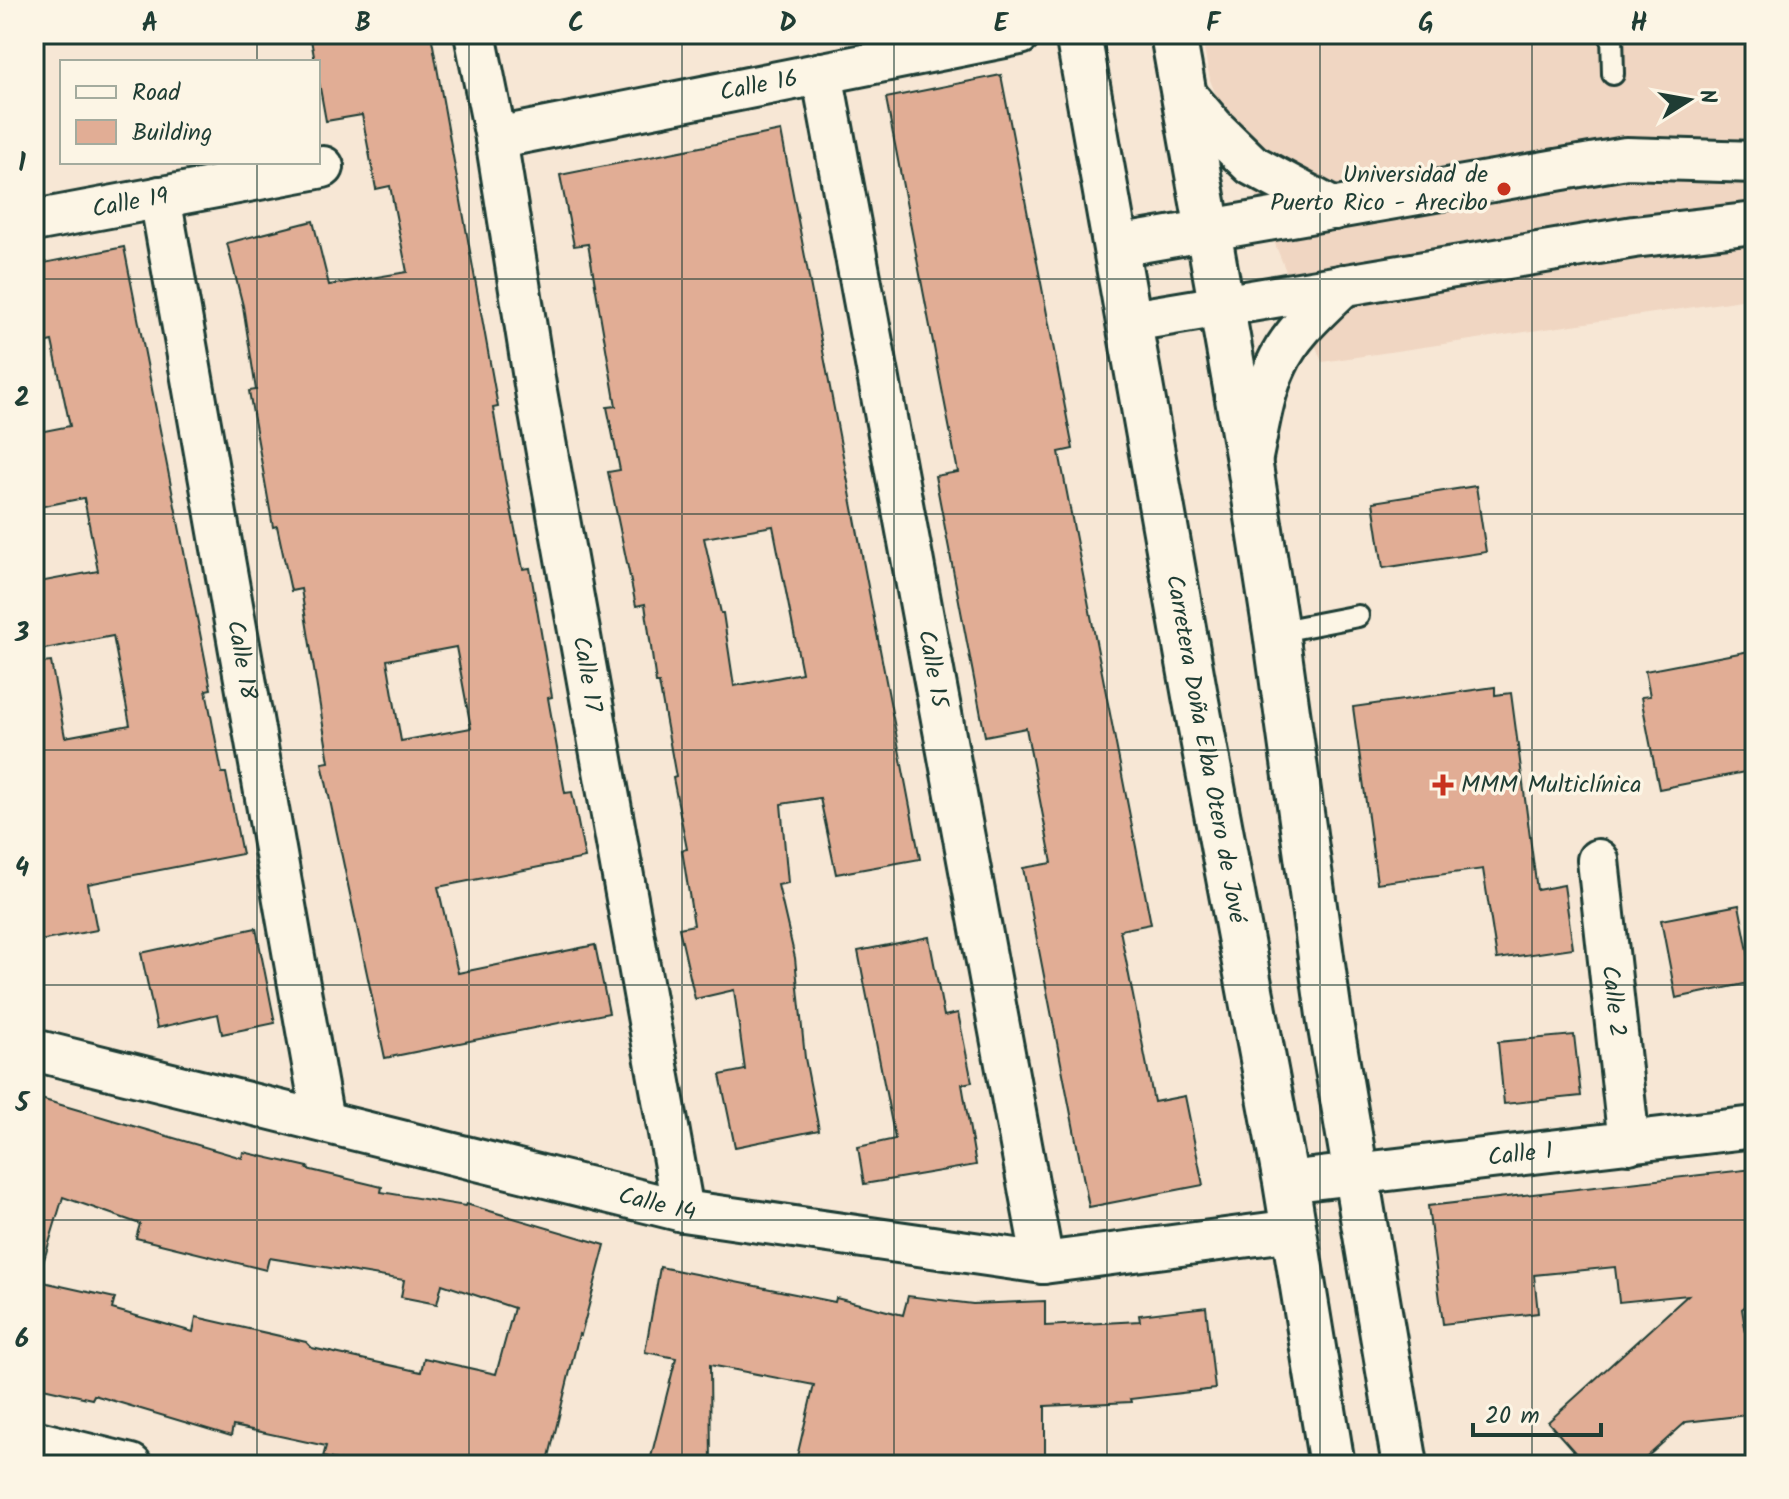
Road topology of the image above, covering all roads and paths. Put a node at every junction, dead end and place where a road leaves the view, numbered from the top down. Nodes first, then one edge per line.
1 (475, 34) edge
2 (1020, 34) edge
3 (1078, 34) edge
4 (1173, 34) edge
5 (1612, 34) edge
6 (822, 73) junction
7 (1613, 74) dead end
8 (1185, 94) junction
9 (496, 138) junction
10 (1755, 162) edge
11 (323, 167) dead end
12 (160, 197) junction
13 (1334, 209) junction
14 (34, 221) edge
15 (1755, 223) edge
16 (1209, 231) junction
17 (1117, 246) junction
18 (1344, 285) junction
19 (1222, 305) junction
20 (1131, 321) junction
21 (1250, 466) junction
22 (1358, 616) dead end
23 (1276, 632) junction
24 (1598, 860) dead end
25 (34, 1050) edge
26 (323, 1121) junction
27 (1755, 1127) edge
28 (1629, 1143) junction
29 (1355, 1175) junction
30 (1286, 1182) junction
31 (683, 1211) junction
32 (1294, 1230) junction
33 (1043, 1263) junction
34 (34, 1441) edge
35 (131, 1465) edge
36 (1332, 1465) edge
37 (1405, 1465) edge

1 - 9 street
2 - 6 street, Calle 16
3 - 17 street, Carretera Doña Elba Otero de Jové
4 - 8 street
5 - 7 lane
6 - 9 street, Calle 16
6 - 33 street, Calle 15
8 - 13 street
8 - 16 street
9 - 31 street, Calle 17
10 - 13 street
11 - 12 street, Calle 19
12 - 14 street, Calle 19
12 - 26 street, Calle 18
13 - 16 street
15 - 18 street
16 - 17 street
16 - 19 street
17 - 20 street, Carretera Doña Elba Otero de Jové
18 - 19 street
18 - 21 street
19 - 20 street
19 - 21 street
20 - 30 street, Carretera Doña Elba Otero de Jové
21 - 23 street
22 - 23 lane
23 - 29 street
24 - 28 street, Calle 2
25 - 26 street, Calle 14
26 - 31 street, Calle 14
27 - 28 street, Calle 1
28 - 29 street, Calle 1
29 - 30 street, Calle 1
29 - 37 street
30 - 32 street, Carretera Doña Elba Otero de Jové
31 - 33 street, Calle 14
32 - 33 street, Calle 14
32 - 36 street, Carretera Doña Elba Otero de Jové
34 - 35 street

